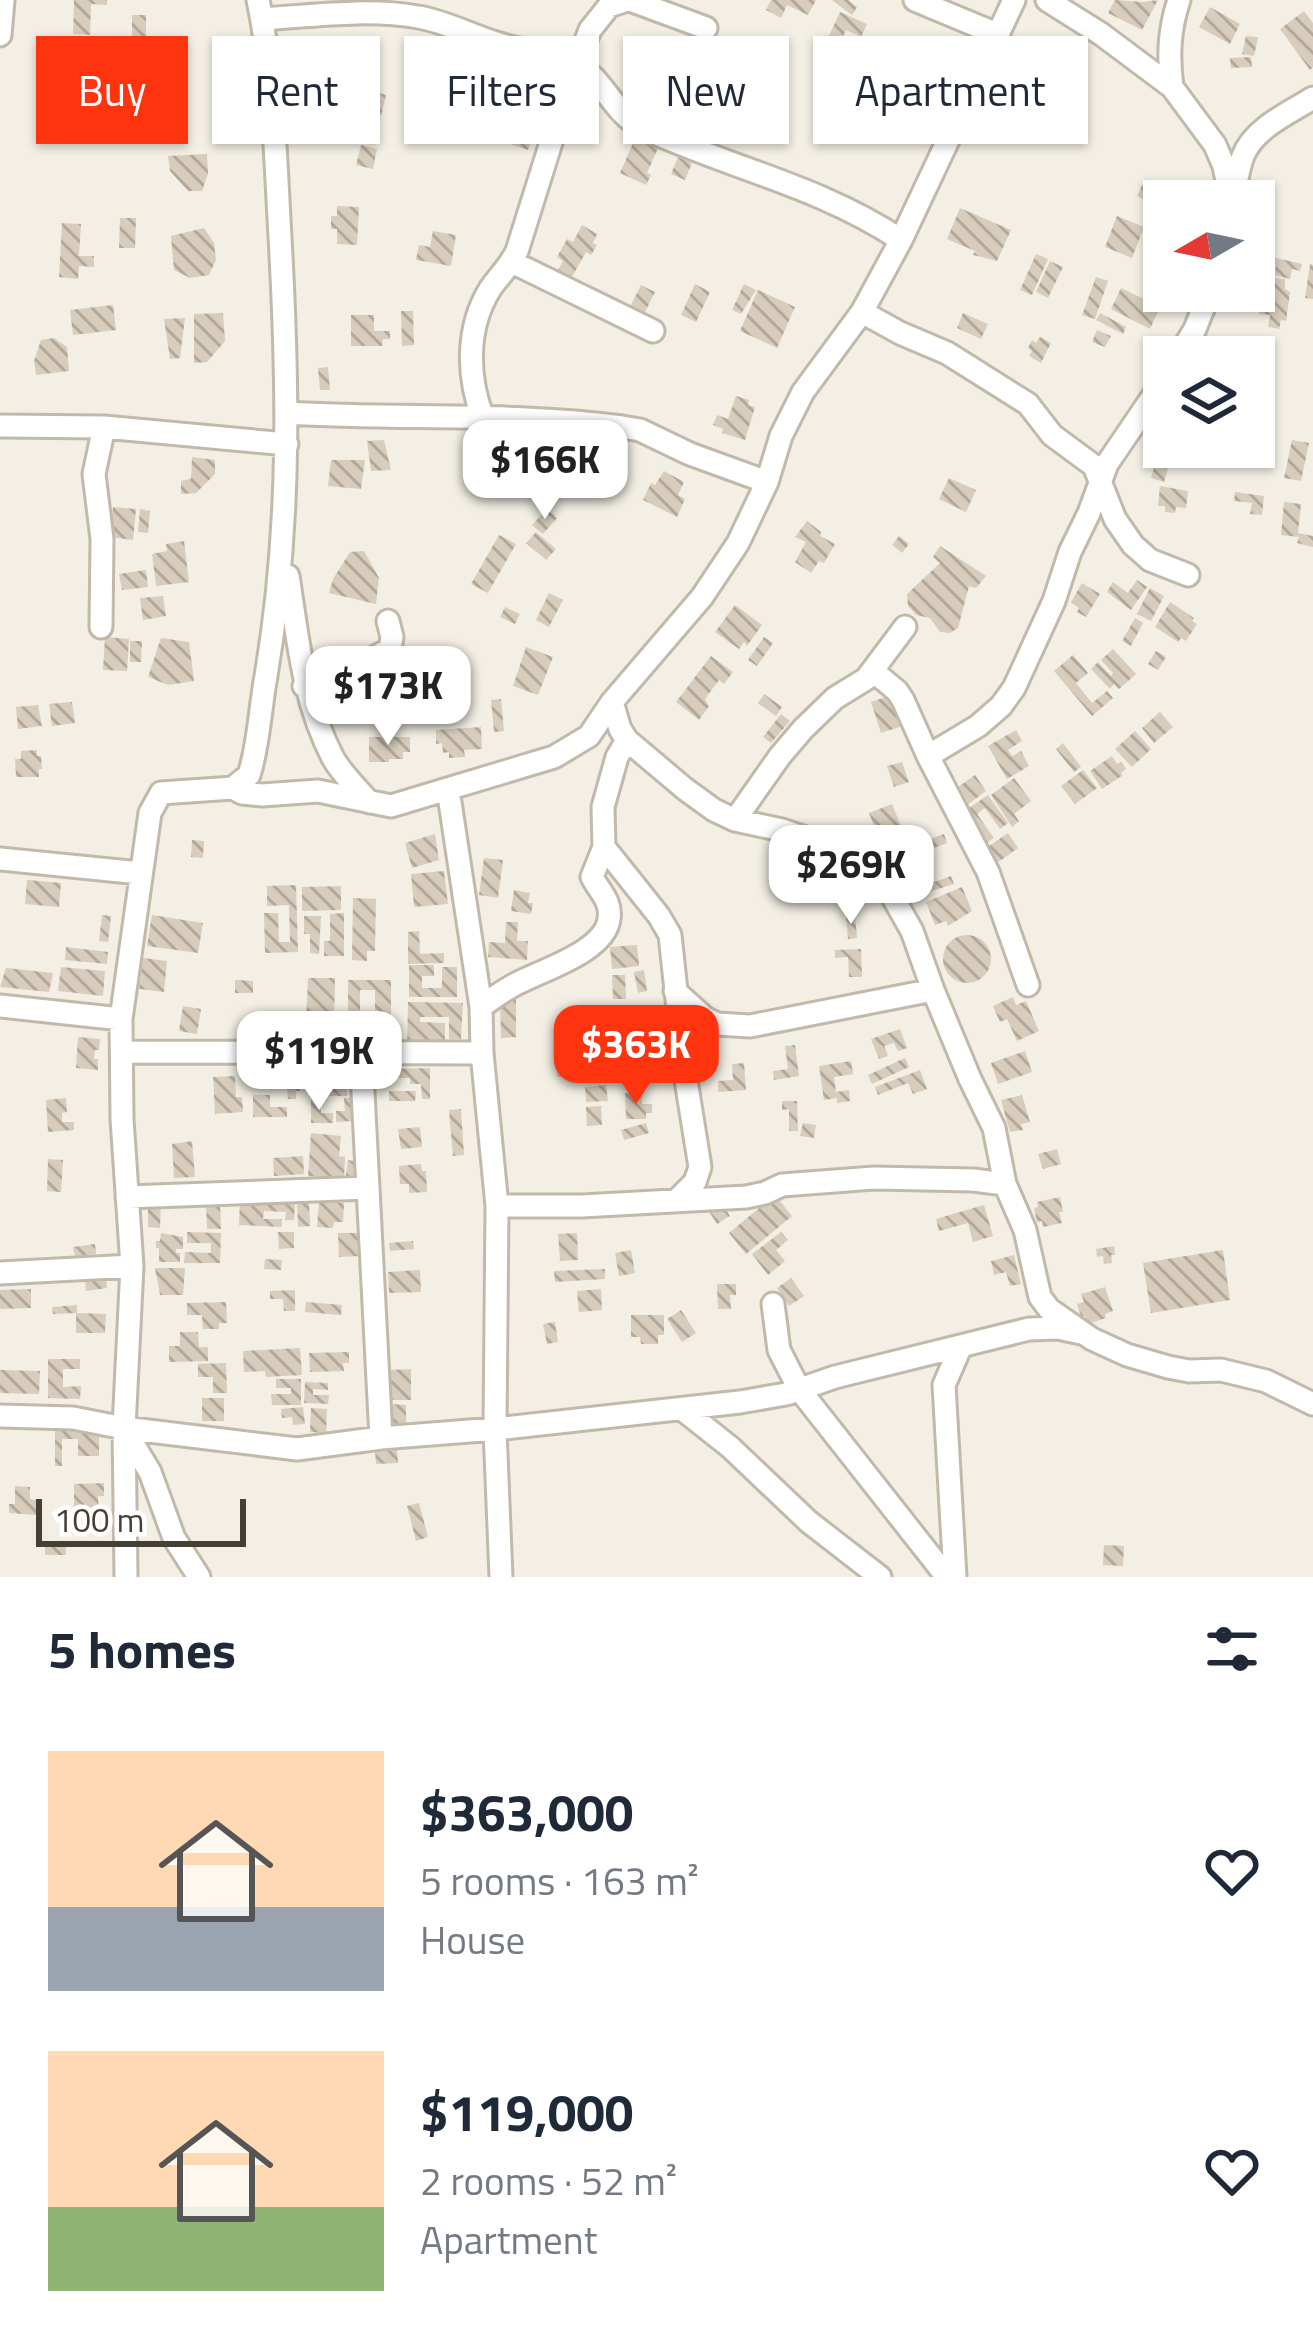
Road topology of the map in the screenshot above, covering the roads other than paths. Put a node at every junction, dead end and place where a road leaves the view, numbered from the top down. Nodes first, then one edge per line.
1 (3, 0) edge
2 (597, 0) edge
3 (628, 0) edge
4 (916, 0) edge
5 (1014, 0) edge
6 (1047, 0) edge
7 (1179, 0) edge
8 (420, 8) edge
9 (260, 10) edge
10 (706, 28) dead end
11 (590, 30) junction
12 (0, 35) edge
13 (999, 35) junction
14 (479, 36) edge
15 (588, 36) edge
16 (599, 86) edge
17 (1172, 88) junction
18 (1313, 98) edge
19 (550, 144) edge
20 (1227, 180) edge
21 (1237, 180) edge
22 (901, 240) junction
23 (512, 262) junction
24 (862, 312) junction
25 (653, 331) dead end
26 (1143, 411) edge
27 (288, 413) junction
28 (483, 418) junction
29 (0, 426) edge
30 (104, 427) junction
31 (287, 444) junction
32 (1101, 480) junction
33 (767, 482) junction
34 (283, 546) junction
35 (1188, 575) dead end
36 (388, 621) dead end
37 (101, 627) dead end
38 (905, 627) dead end
39 (873, 670) junction
40 (304, 686) junction
41 (613, 702) junction
42 (627, 740) junction
43 (928, 756) junction
44 (233, 788) junction
45 (448, 789) junction
46 (369, 802) junction
47 (735, 820) junction
48 (604, 847) junction
49 (0, 859) edge
50 (140, 873) junction
51 (1028, 985) dead end
52 (933, 990) junction
53 (675, 991) junction
54 (0, 1006) edge
55 (481, 1007) junction
56 (121, 1019) junction
57 (123, 1052) junction
58 (482, 1053) junction
59 (361, 1054) junction
60 (1005, 1184) junction
61 (368, 1188) junction
62 (127, 1197) junction
63 (677, 1200) junction
64 (497, 1206) junction
65 (132, 1266) junction
66 (0, 1273) edge
67 (773, 1304) dead end
68 (1081, 1333) junction
69 (961, 1346) junction
70 (800, 1389) junction
71 (1313, 1404) edge
72 (682, 1409) junction
73 (0, 1416) edge
74 (124, 1428) junction
75 (495, 1430) junction
76 (381, 1438) junction
77 (125, 1483) junction
78 (174, 1538) junction
79 (126, 1577) edge
80 (199, 1577) edge
81 (501, 1577) edge
82 (880, 1577) edge
83 (951, 1577) edge

1 - 12 street
2 - 11 street
3 - 10 street
3 - 11 street
4 - 13 street
5 - 13 street
6 - 17 street
7 - 17 street
8 - 9 street
8 - 14 street
9 - 27 street
11 - 15 street
13 - 22 street
16 - 22 street
17 - 20 street
18 - 21 street
19 - 23 street
22 - 24 street
23 - 25 street
23 - 28 street
24 - 32 street
24 - 33 street
26 - 32 street
27 - 28 street
27 - 31 street
28 - 33 street
29 - 30 street
30 - 31 street
30 - 37 street
31 - 34 street
32 - 35 street
32 - 43 street
33 - 41 street
34 - 40 street
34 - 44 street
36 - 40 street
38 - 39 street
39 - 43 street
39 - 47 street
40 - 46 street
41 - 42 street
41 - 45 street
42 - 47 street
42 - 48 street
43 - 51 street
44 - 46 street
44 - 50 street
45 - 46 street
45 - 55 street
47 - 52 street
48 - 53 street
48 - 55 street
49 - 50 street
50 - 56 street
52 - 53 street
52 - 60 street
53 - 63 street
54 - 56 street
55 - 58 street
56 - 57 street
57 - 59 street
57 - 62 street
58 - 59 street
58 - 64 street
59 - 61 street
60 - 63 street
60 - 68 street
61 - 62 street
61 - 76 street
62 - 65 street
63 - 64 street
64 - 75 street
65 - 66 street
65 - 74 street
67 - 70 street
68 - 69 street
68 - 71 street
69 - 70 street
69 - 83 street
70 - 72 street
70 - 83 street
72 - 75 street
72 - 82 street
73 - 74 street
74 - 76 street
74 - 77 street
74 - 78 street
75 - 76 street
75 - 81 street
77 - 78 street
77 - 79 street
78 - 80 street

